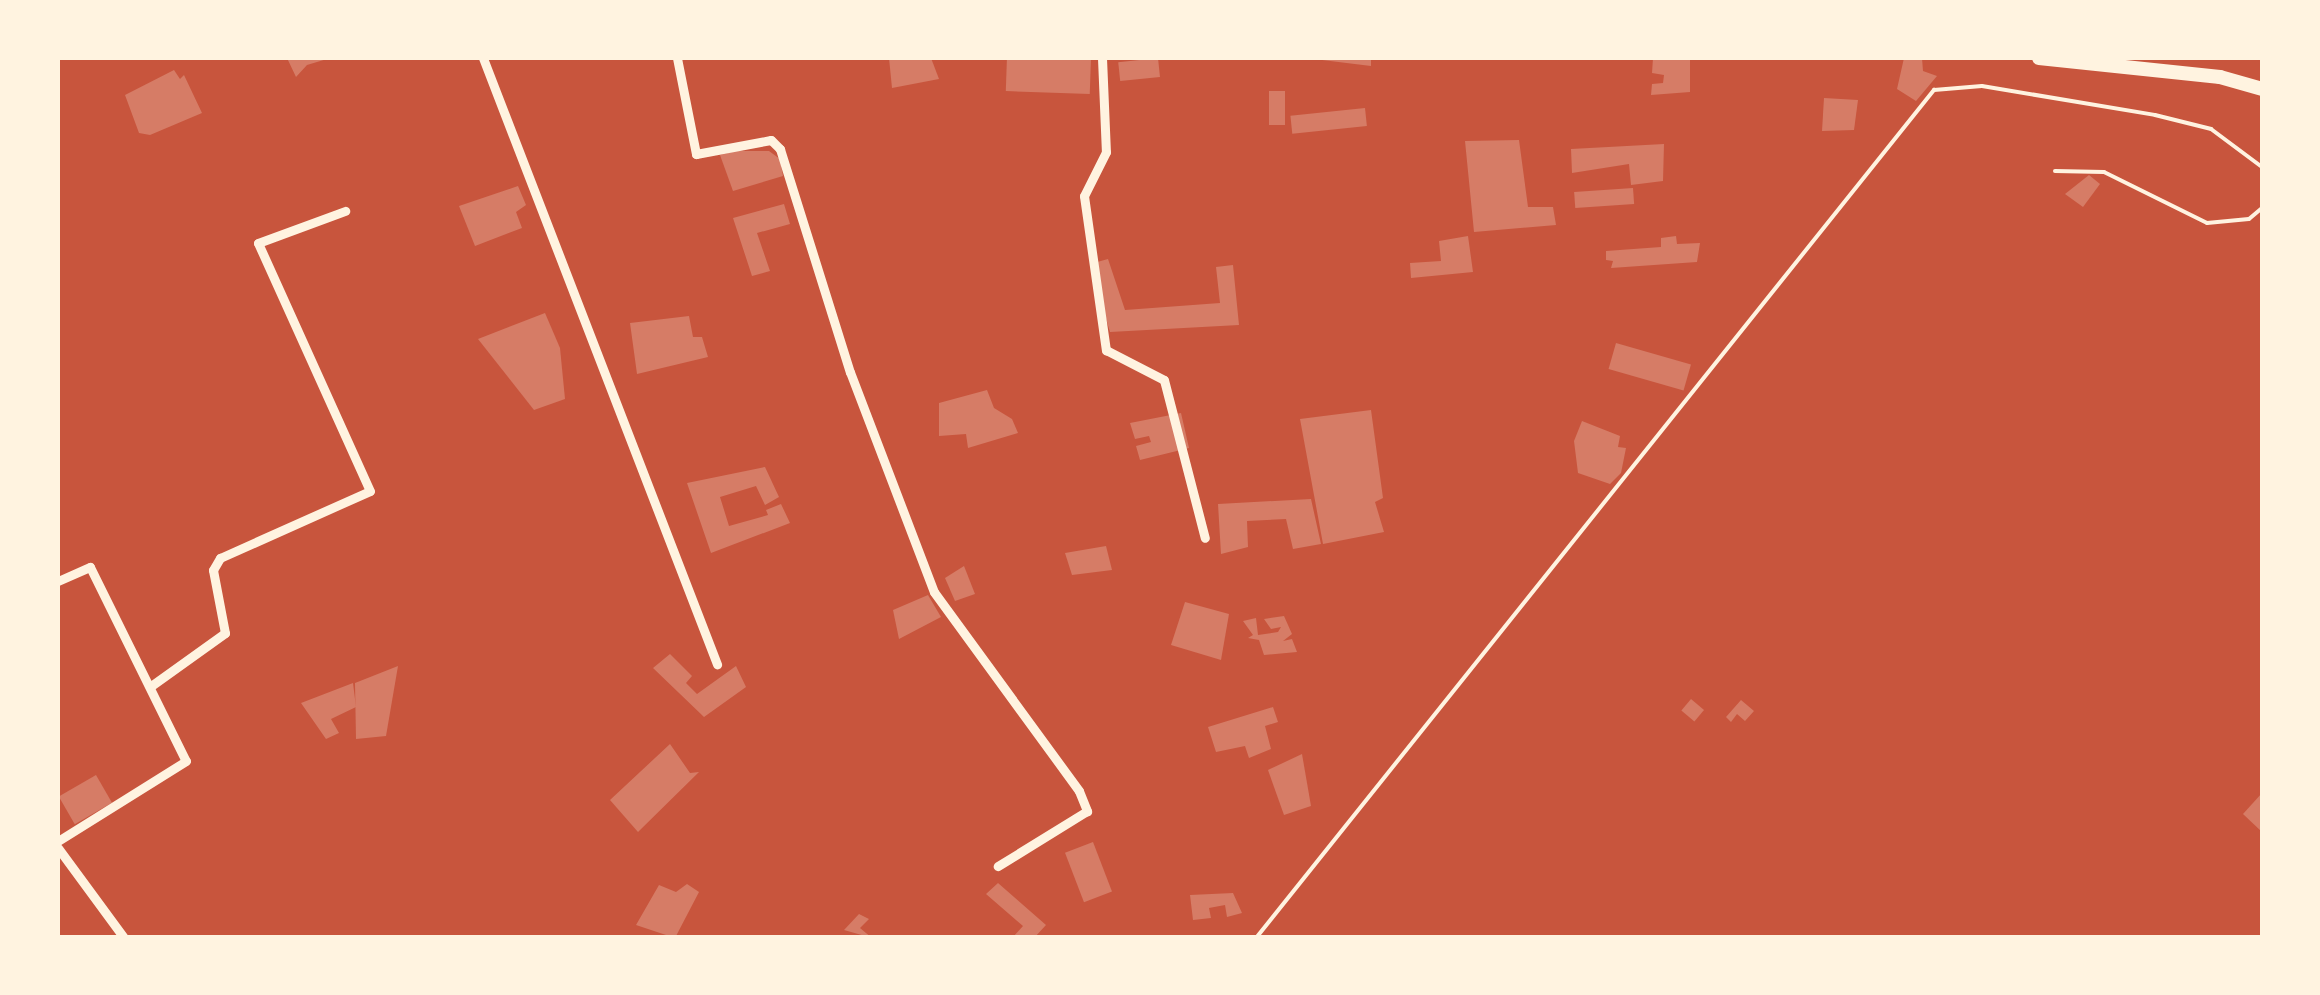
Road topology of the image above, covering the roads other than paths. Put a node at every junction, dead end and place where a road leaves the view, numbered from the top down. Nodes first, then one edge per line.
1 (482, 58) edge
2 (677, 58) edge
3 (1102, 58) edge
4 (2039, 58) edge
5 (2262, 89) edge
6 (2262, 167) edge
7 (2055, 172) dead end
8 (2262, 208) edge
9 (345, 211) dead end
10 (1205, 538) dead end
11 (58, 581) edge
12 (718, 664) dead end
13 (150, 686) junction
14 (58, 845) edge
15 (998, 866) dead end
16 (124, 938) edge
17 (1256, 938) edge

1 - 12 street
2 - 15 street
3 - 10 street
4 - 5 highway
6 - 17 lane
7 - 8 lane
9 - 13 street
11 - 13 street
13 - 14 street
14 - 16 street

